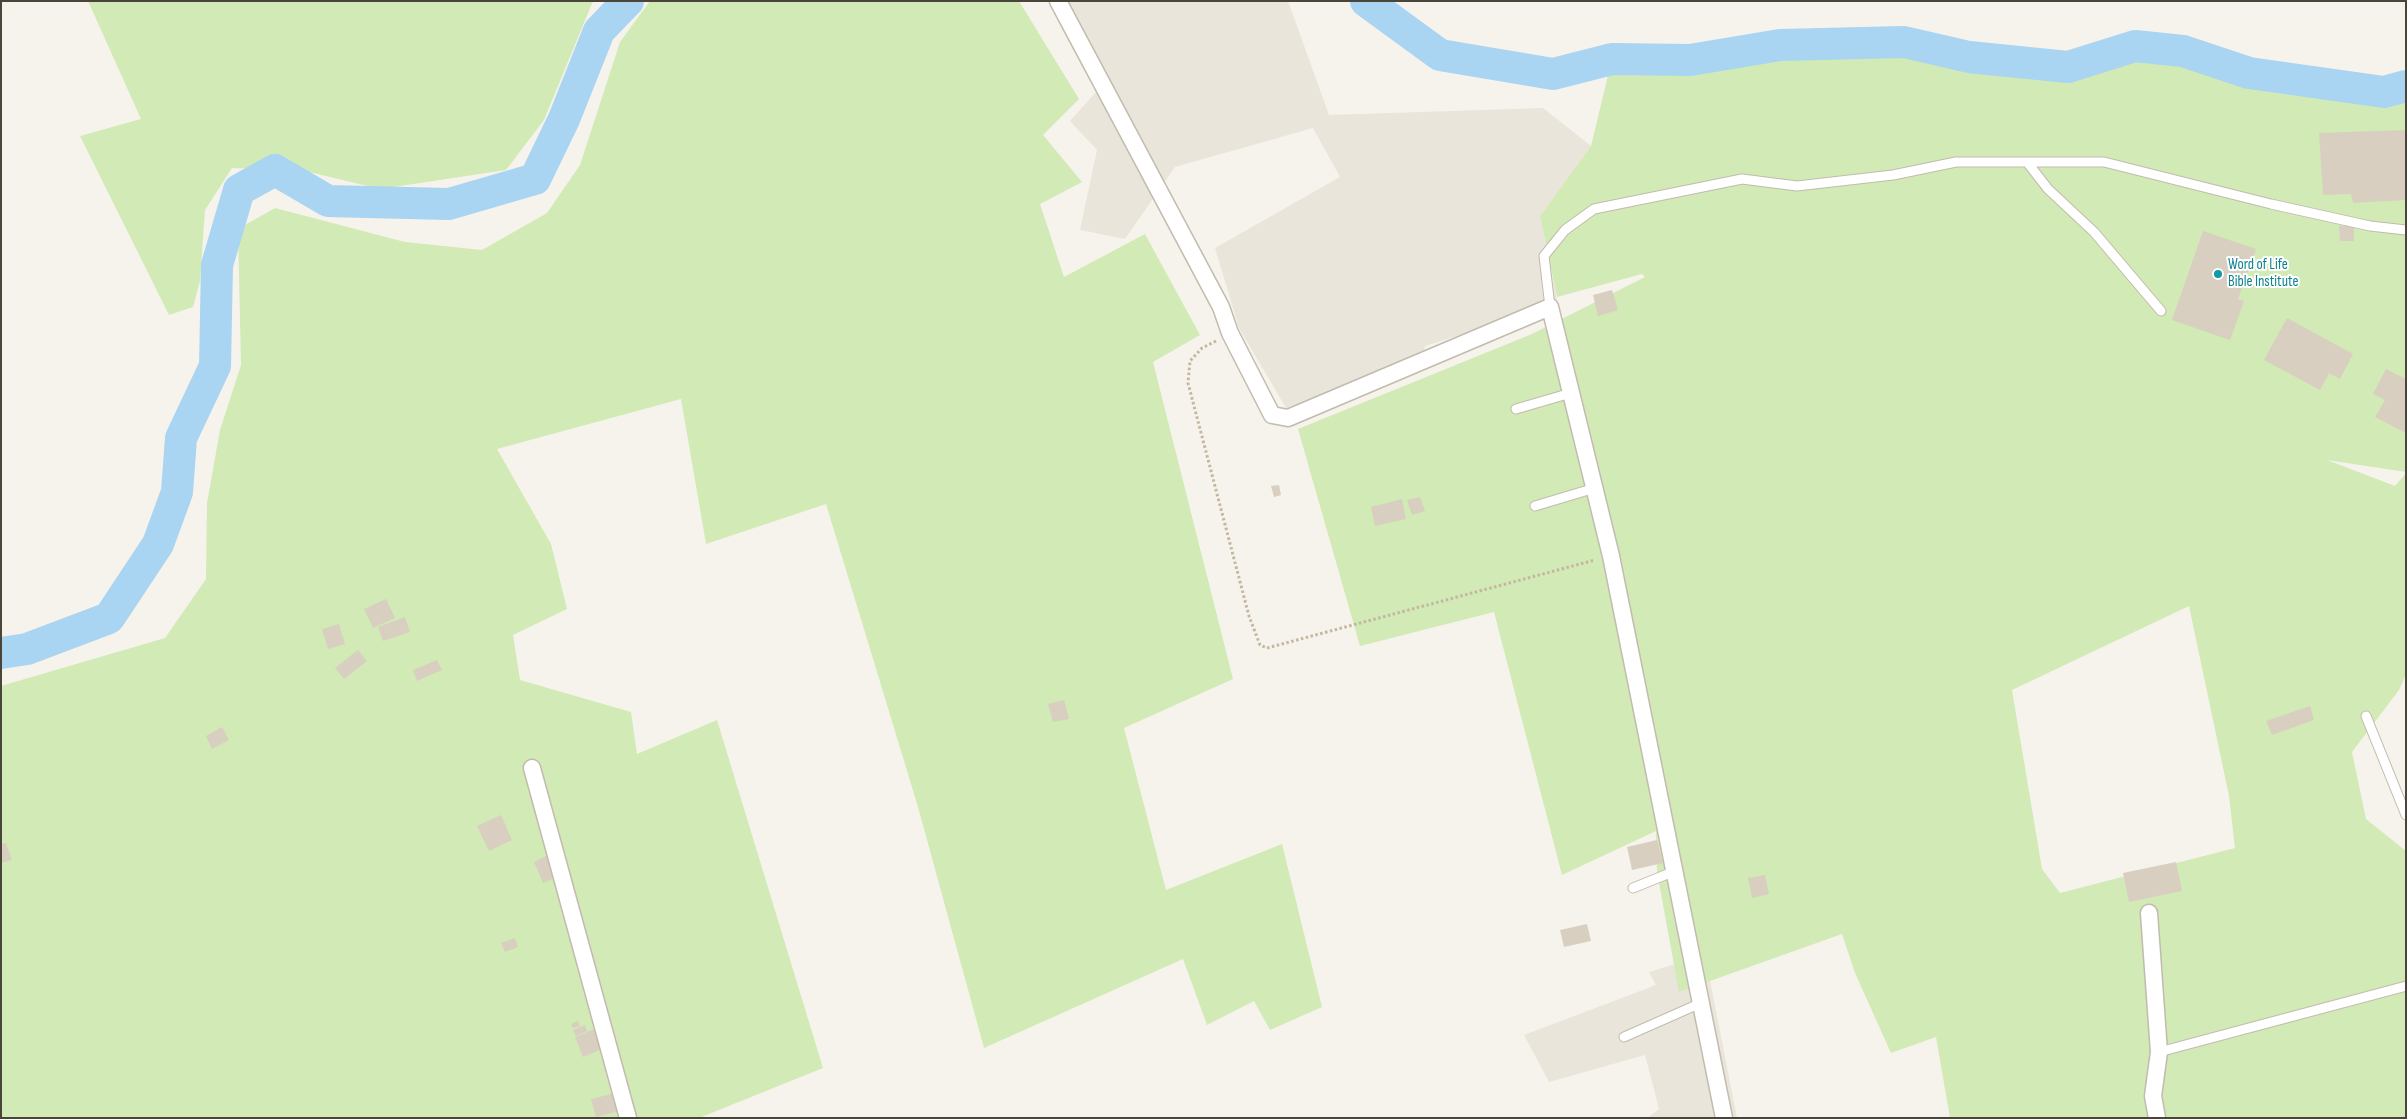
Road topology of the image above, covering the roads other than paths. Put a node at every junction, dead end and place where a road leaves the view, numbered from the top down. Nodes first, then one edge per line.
1 (1058, 1) edge
2 (2027, 162) junction
3 (2406, 230) edge
4 (1550, 307) junction
5 (2162, 311) dead end
6 (1571, 393) junction
7 (1516, 409) dead end
8 (1594, 488) junction
9 (1535, 506) dead end
10 (2366, 716) dead end
11 (532, 768) dead end
12 (2406, 815) edge
13 (1675, 871) junction
14 (1632, 888) dead end
15 (2150, 913) dead end
16 (2406, 986) edge
17 (1701, 1003) junction
18 (1624, 1037) dead end
19 (2159, 1052) junction
20 (628, 1118) edge
21 (1724, 1118) edge
22 (2157, 1118) edge

1 - 4 street
2 - 3 lane
2 - 4 lane
2 - 5 lane
4 - 6 street
6 - 7 lane
6 - 8 street
8 - 9 lane
8 - 13 street
10 - 12 lane
11 - 20 street
13 - 14 lane
13 - 17 street
15 - 19 street
16 - 19 lane
17 - 18 lane
17 - 21 street
19 - 22 street

